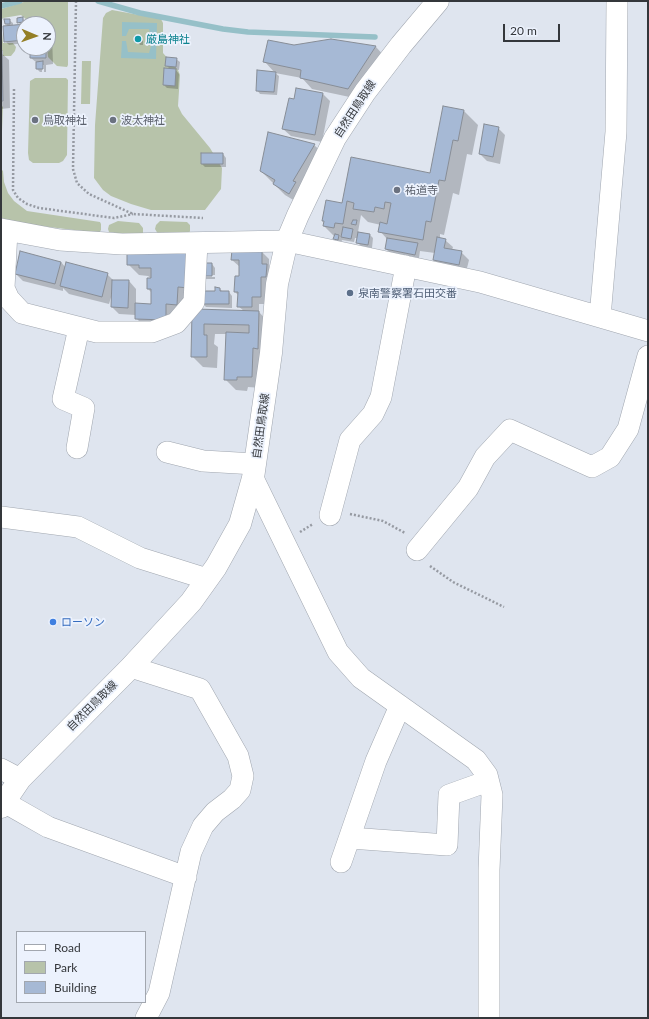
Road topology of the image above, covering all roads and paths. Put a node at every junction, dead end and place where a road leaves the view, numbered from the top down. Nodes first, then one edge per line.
1 (76, 1) edge
2 (438, 1) edge
3 (617, 1) edge
4 (14, 89) dead end
5 (133, 214) junction
6 (203, 218) dead end
7 (4, 230) edge
8 (287, 241) junction
9 (197, 243) junction
10 (406, 266) junction
11 (4, 296) edge
12 (600, 317) junction
13 (79, 328) junction
14 (648, 332) edge
15 (648, 356) edge
16 (77, 448) dead end
17 (167, 452) dead end
18 (254, 471) junction
19 (330, 515) dead end
20 (1, 517) edge
21 (417, 550) dead end
22 (207, 579) junction
23 (131, 667) junction
24 (400, 706) junction
25 (1, 769) edge
26 (20, 779) junction
27 (488, 781) junction
28 (3, 805) edge
29 (350, 838) junction
30 (341, 862) dead end
31 (186, 877) junction
32 (146, 1018) edge
33 (489, 1018) edge

1 - 5 path
2 - 8 main road, 自然田鳥取線
3 - 12 street
4 - 5 path
5 - 6 path
7 - 9 street
7 - 11 street
8 - 9 street
8 - 10 street
8 - 18 main road, 自然田鳥取線
9 - 13 street
10 - 12 street
10 - 19 street
11 - 13 street
12 - 14 street
13 - 16 street
15 - 21 street
17 - 18 street
18 - 22 main road, 自然田鳥取線
18 - 24 street
20 - 22 street
22 - 23 main road, 自然田鳥取線
23 - 26 main road, 自然田鳥取線
23 - 31 street
24 - 27 street
24 - 29 street
25 - 26 street
26 - 28 main road, 自然田鳥取線
27 - 29 street
27 - 33 street
28 - 31 street
29 - 30 street
31 - 32 street

